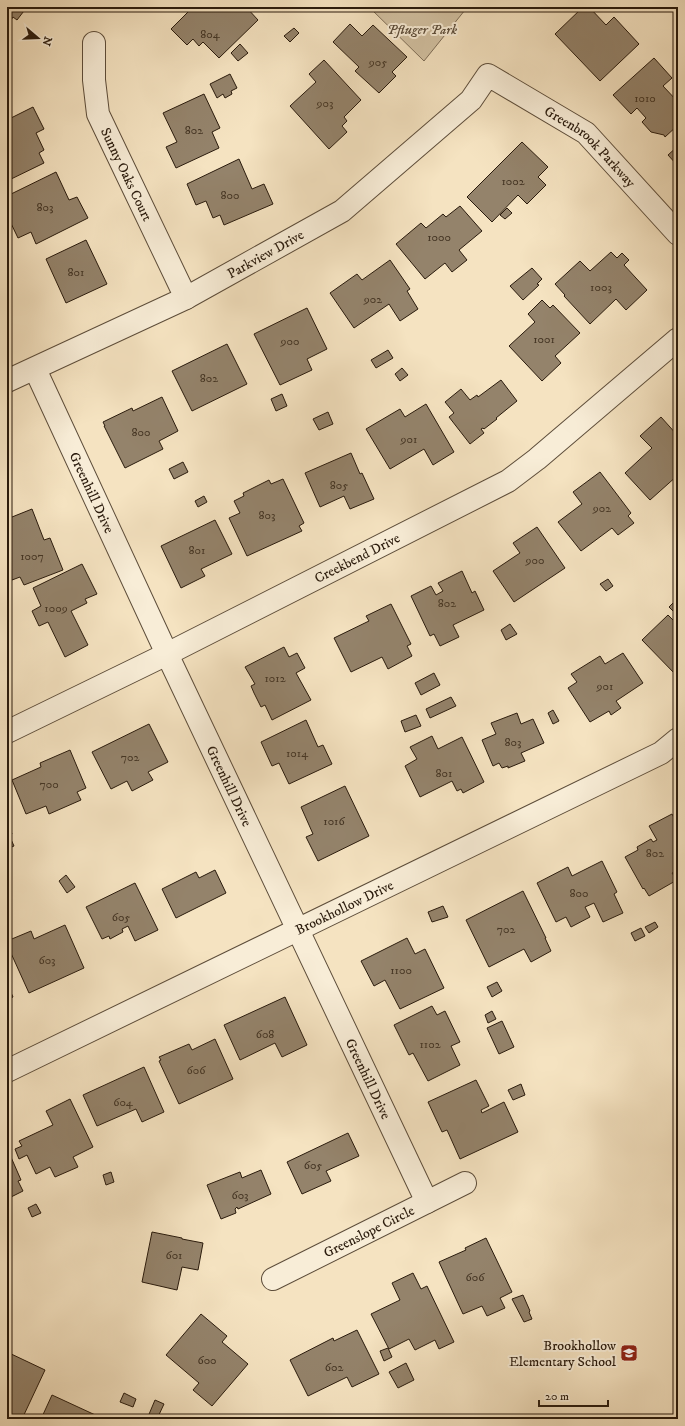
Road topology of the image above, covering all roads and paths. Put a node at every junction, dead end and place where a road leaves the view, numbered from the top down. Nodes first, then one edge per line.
1 (94, 43) dead end
2 (488, 75) joint
3 (678, 234) edge
4 (186, 298) junction
5 (678, 339) edge
6 (35, 369) junction
7 (7, 381) edge
8 (167, 654) junction
9 (7, 732) edge
10 (678, 739) edge
11 (297, 930) junction
12 (7, 1071) edge
13 (465, 1183) dead end
14 (427, 1202) junction
15 (273, 1279) dead end

1 - 4 street, Sunny Oaks Court
2 - 3 street, Greenbrook Parkway
2 - 4 street, Parkview Drive
4 - 6 street, Parkview Drive
5 - 8 street, Creekbend Drive
6 - 7 street, Parkview Drive
6 - 8 street, Greenhill Drive
8 - 9 street, Creekbend Drive
8 - 11 street, Greenhill Drive
10 - 11 street, Brookhollow Drive
11 - 12 street, Brookhollow Drive
11 - 14 street, Greenhill Drive
13 - 14 street, Greenslope Circle
14 - 15 street, Greenslope Circle

